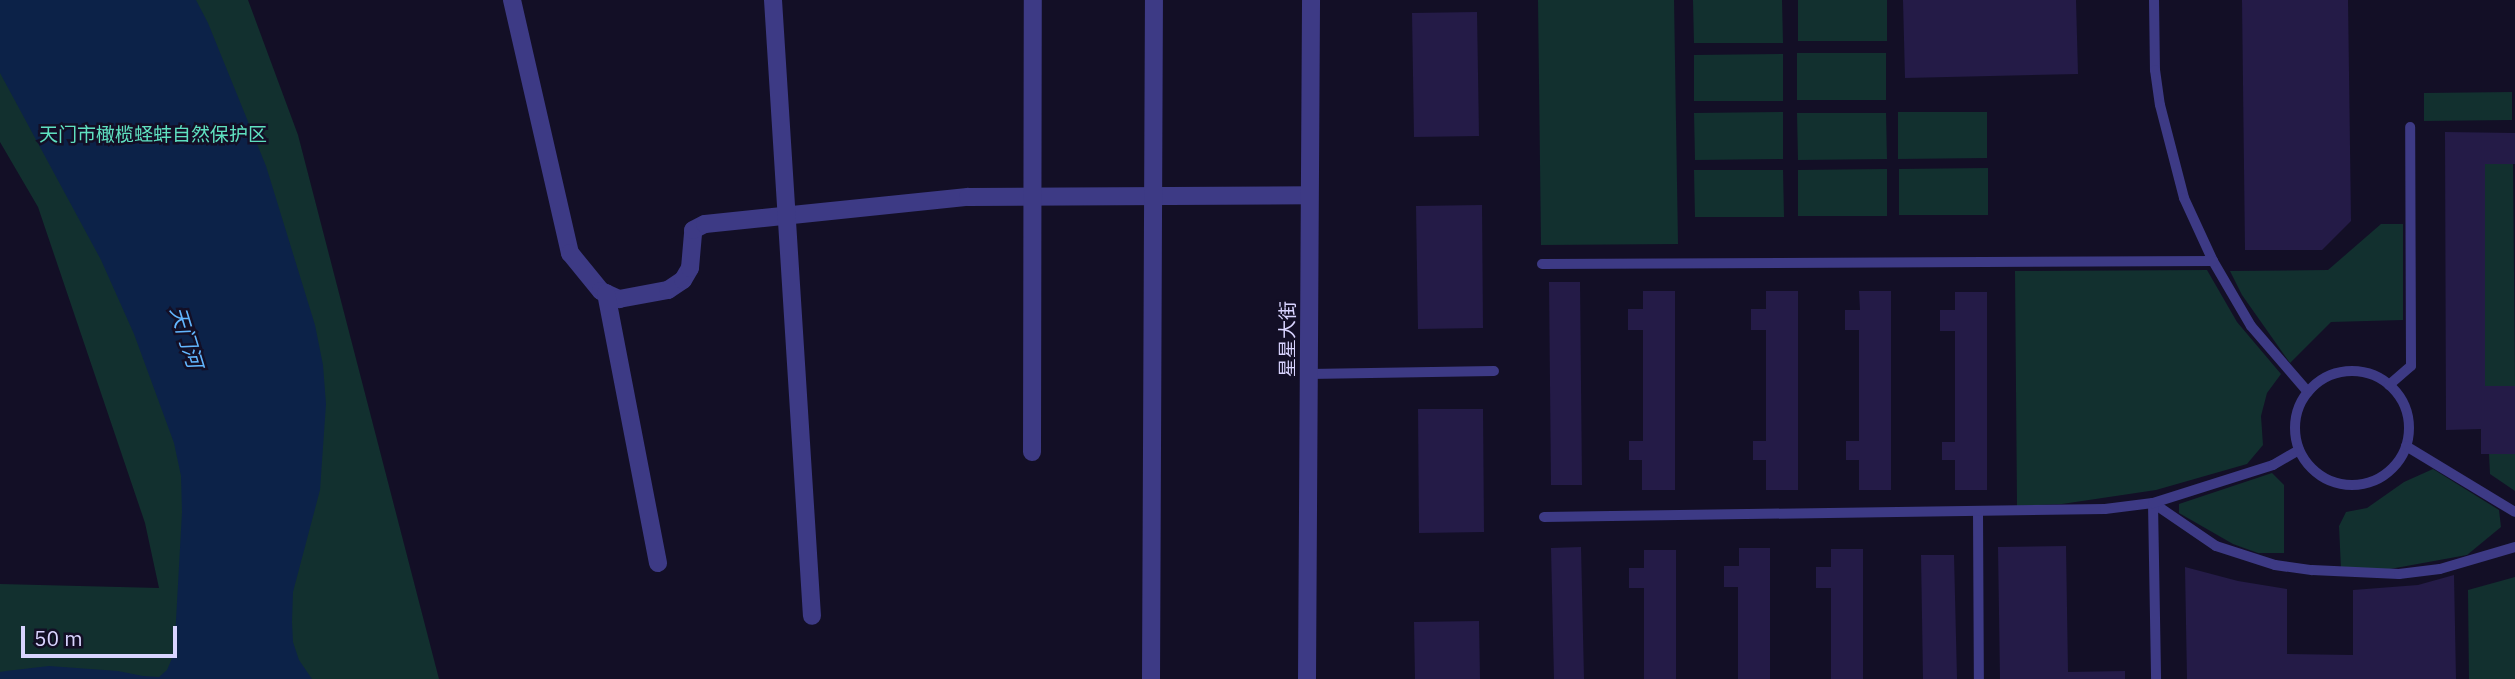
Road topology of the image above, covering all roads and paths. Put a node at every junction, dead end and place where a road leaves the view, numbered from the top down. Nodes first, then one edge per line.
1 (512, 0) edge
2 (773, 0) edge
3 (1033, 0) edge
4 (1154, 0) edge
5 (1311, 0) edge
6 (2154, 0) edge
7 (2410, 127) dead end
8 (1309, 195) junction
9 (1153, 197) junction
10 (1033, 198) junction
11 (786, 215) junction
12 (2213, 261) junction
13 (1542, 264) dead end
14 (607, 293) junction
15 (1494, 371) dead end
16 (1309, 374) junction
17 (2389, 385) junction
18 (2308, 391) junction
19 (2406, 446) junction
20 (2299, 450) junction
21 (1032, 452) dead end
22 (2153, 503) junction
23 (2515, 512) edge
24 (1978, 513) junction
25 (1544, 517) dead end
26 (2515, 547) edge
27 (658, 563) dead end
28 (812, 616) dead end
29 (1152, 679) edge
30 (1307, 679) edge
31 (1979, 679) edge
32 (2156, 679) edge

1 - 14 street
2 - 11 street
3 - 10 street
4 - 9 street
5 - 8 street, 星星大街
6 - 12 lane
7 - 17 lane
8 - 9 street
8 - 16 street, 星星大街
9 - 10 street
9 - 29 street
10 - 11 street
10 - 21 street
11 - 14 street
11 - 28 street
12 - 13 lane
12 - 18 lane
14 - 27 street
15 - 16 lane
16 - 30 street, 星星大街
17 - 18 lane
17 - 19 lane
18 - 20 lane
19 - 20 lane
19 - 23 lane
20 - 22 lane
22 - 24 lane
22 - 26 lane
22 - 32 lane
24 - 25 lane
24 - 31 lane

